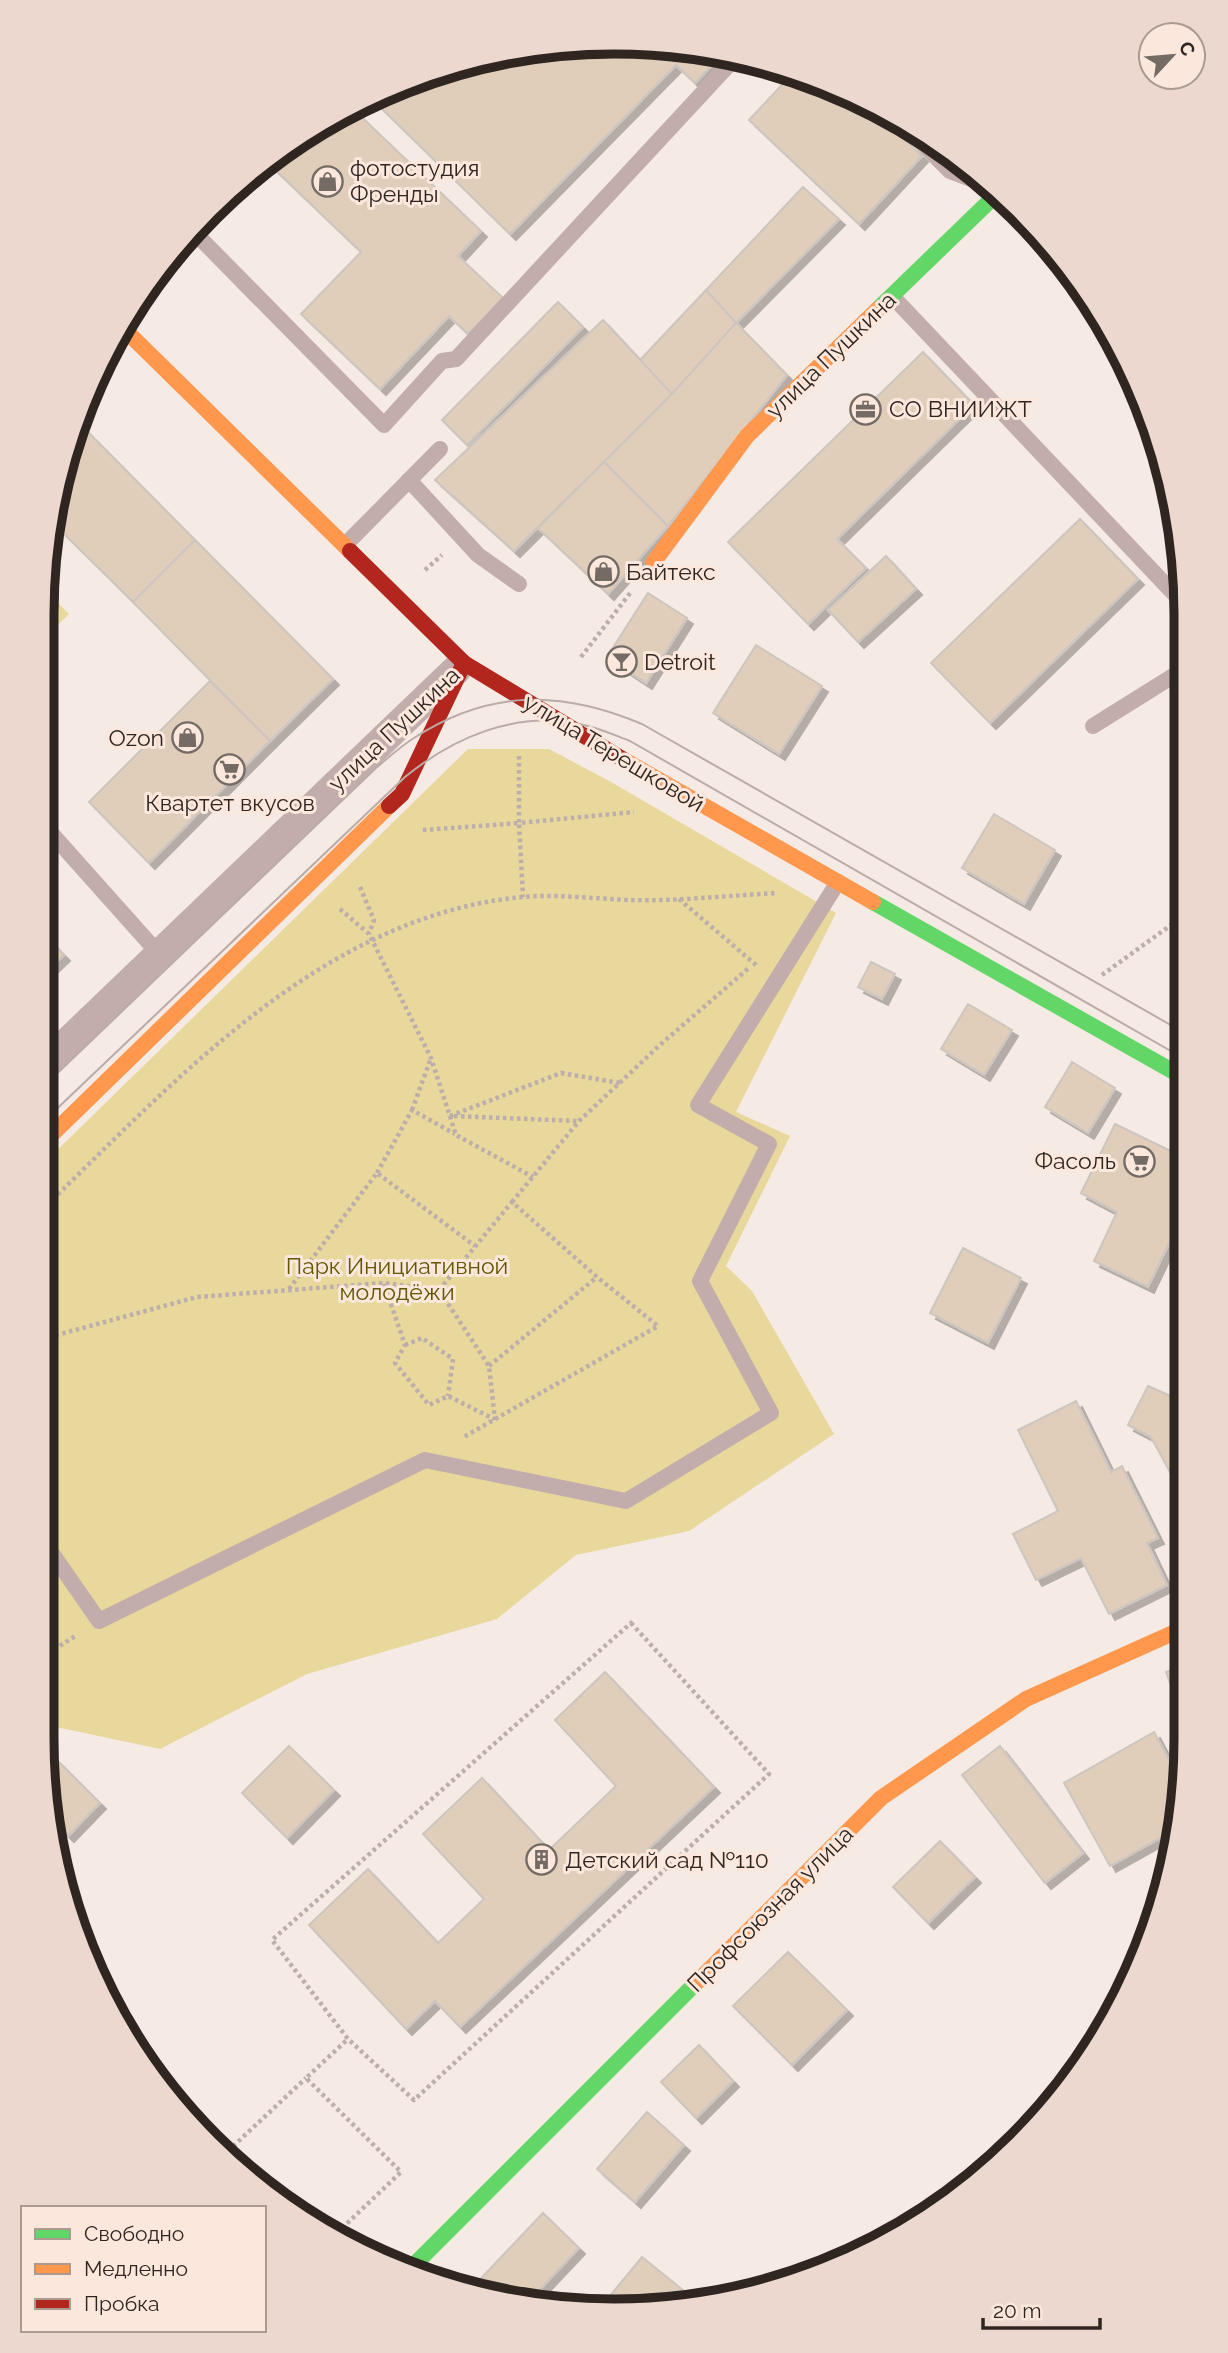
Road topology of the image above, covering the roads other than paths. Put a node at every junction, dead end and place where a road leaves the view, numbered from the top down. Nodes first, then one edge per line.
1 (728, 66) edge
2 (933, 155) edge
3 (963, 177) edge
4 (991, 200) edge
5 (200, 238) edge
6 (892, 296) junction
7 (129, 334) edge
8 (440, 449) dead end
9 (409, 480) junction
10 (345, 545) junction
11 (653, 563) road end
12 (519, 584) dead end
13 (1173, 593) edge
14 (464, 663) junction
15 (1174, 675) edge
16 (1093, 726) dead end
17 (54, 836) edge
18 (838, 882) junction
19 (159, 954) junction
20 (54, 1055) edge
21 (1174, 1072) edge
22 (54, 1132) edge
23 (54, 1556) edge
24 (1174, 1632) edge
25 (417, 2262) edge

1 - 5 lane
2 - 3 lane
4 - 6 street, улица Пушкина
6 - 11 street, улица Пушкина
6 - 13 lane
7 - 10 street, улица Терешковой
8 - 9 lane
9 - 10 lane
9 - 12 lane
10 - 14 street, улица Терешковой
14 - 18 street, улица Терешковой
14 - 19 street, улица Пушкина
14 - 22 street, улица Пушкина
15 - 16 lane
17 - 19 lane
18 - 21 street, улица Терешковой
18 - 23 lane
19 - 20 street, улица Пушкина
24 - 25 street, Профсоюзная улица

